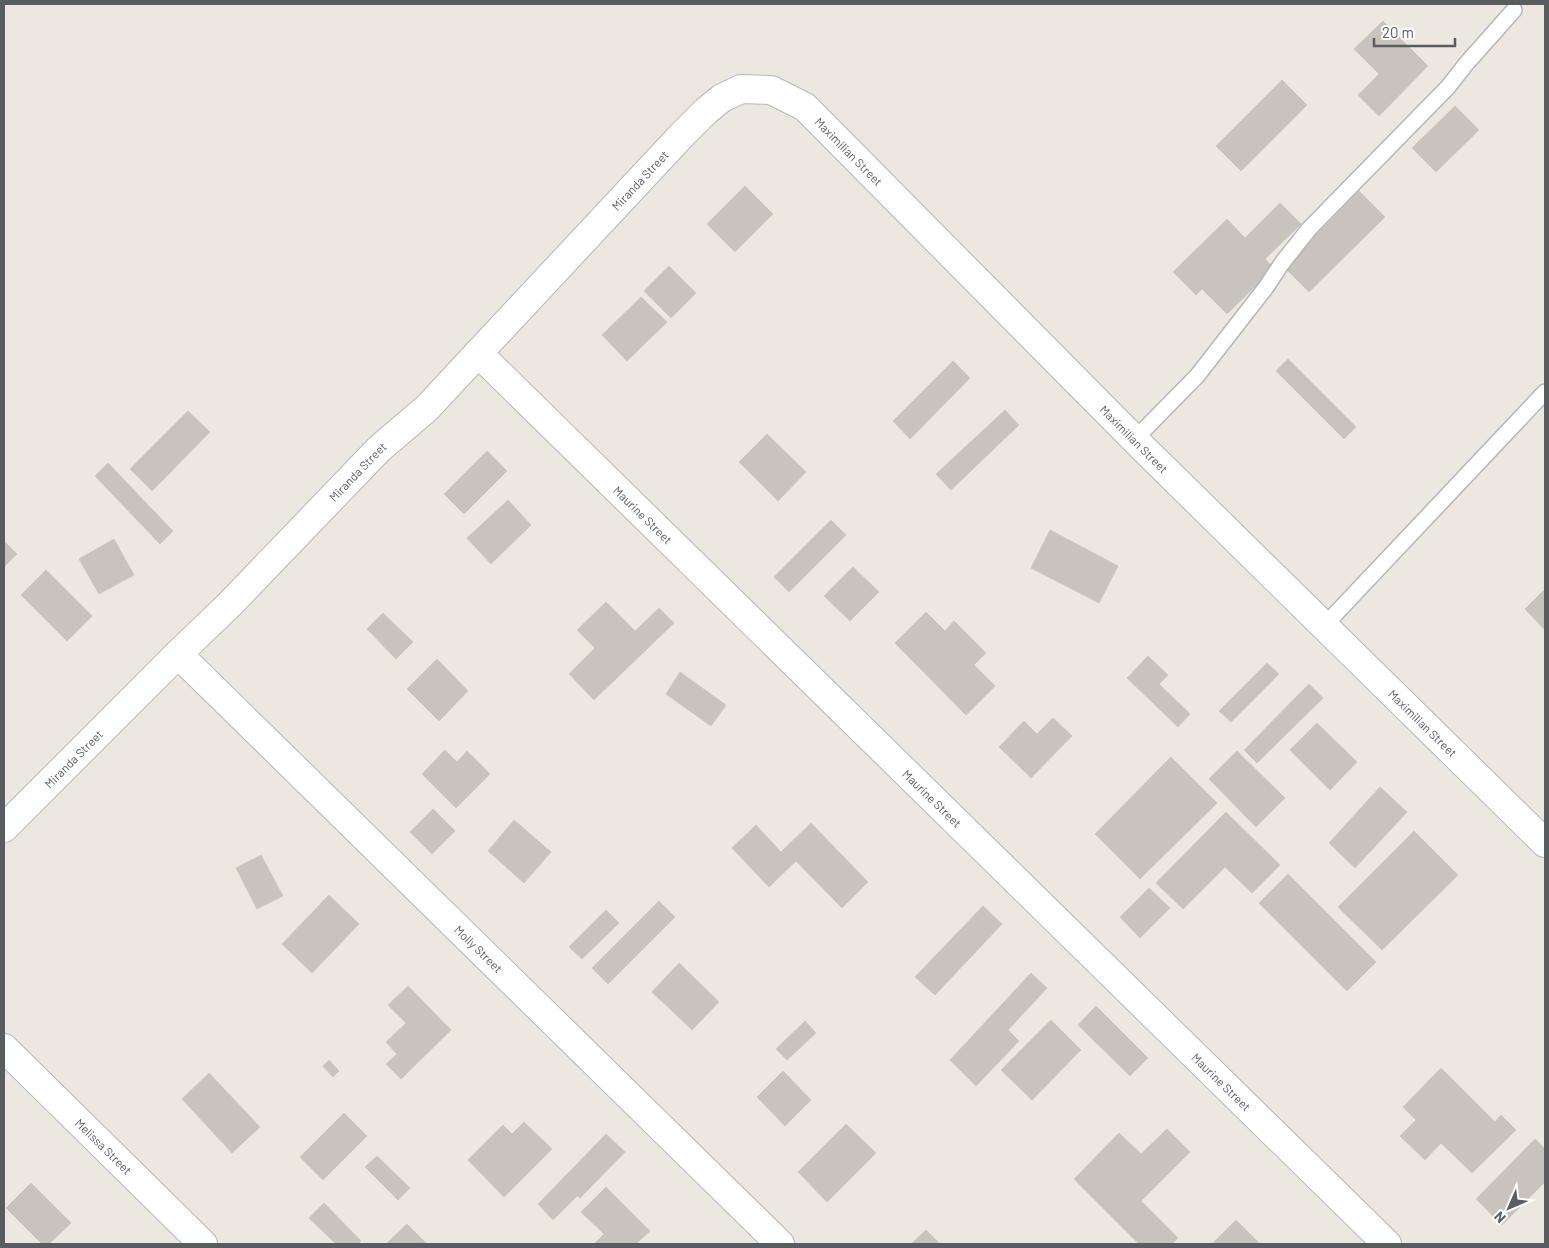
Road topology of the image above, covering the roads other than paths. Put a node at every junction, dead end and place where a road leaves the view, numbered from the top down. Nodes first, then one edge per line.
1 (1514, 10) dead end
2 (706, 111) joint
3 (478, 353) junction
4 (1545, 392) edge
5 (1134, 440) junction
6 (1324, 626) junction
7 (178, 654) junction
8 (4, 828) edge
9 (1545, 843) edge
10 (4, 1048) edge
11 (203, 1244) edge
12 (780, 1244) edge
13 (1387, 1244) edge

1 - 5 lane
2 - 3 street, Miranda Street
2 - 5 street, Maximilian Street
3 - 7 street, Miranda Street
3 - 13 street, Maurine Street
4 - 6 lane
5 - 6 street, Maximilian Street
6 - 9 street, Maximilian Street
7 - 8 street, Miranda Street
7 - 12 street, Molly Street
10 - 11 street, Melissa Street

